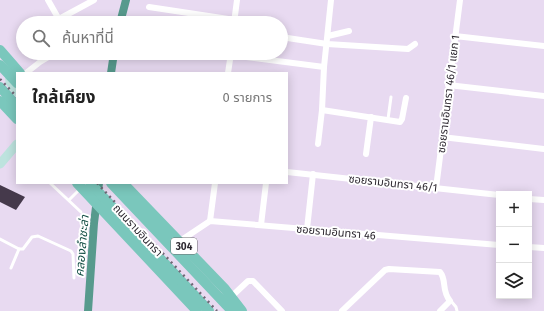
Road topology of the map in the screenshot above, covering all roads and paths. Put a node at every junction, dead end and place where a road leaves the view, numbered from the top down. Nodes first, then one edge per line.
1 (48, 0) edge
2 (94, 0) edge
3 (236, 0) edge
4 (331, 0) edge
5 (460, 0) edge
6 (149, 7) dead end
7 (57, 16) edge
8 (68, 16) edge
9 (204, 16) edge
10 (234, 16) edge
11 (350, 31) dead end
12 (328, 36) junction
13 (455, 36) junction
14 (288, 38) edge
15 (327, 44) junction
16 (415, 44) dead end
17 (544, 46) edge
18 (0, 50) edge
19 (43, 60) edge
20 (230, 60) edge
21 (274, 60) edge
22 (4, 62) edge
23 (324, 67) junction
24 (19, 72) edge
25 (27, 72) edge
26 (228, 72) edge
27 (16, 81) edge
28 (448, 85) junction
29 (0, 87) edge
30 (16, 91) edge
31 (544, 96) edge
32 (391, 98) dead end
33 (406, 98) dead end
34 (0, 101) edge
35 (16, 105) edge
36 (322, 110) junction
37 (371, 117) junction
38 (16, 118) edge
39 (388, 120) junction
40 (442, 137) junction
41 (318, 144) dead end
42 (16, 148) edge
43 (544, 149) edge
44 (366, 154) dead end
45 (0, 164) edge
46 (288, 172) edge
47 (313, 174) junction
48 (51, 184) edge
49 (112, 184) edge
50 (124, 184) edge
51 (214, 184) edge
52 (266, 184) edge
53 (84, 187) edge
54 (436, 188) junction
55 (496, 195) edge
56 (532, 199) edge
57 (69, 200) junction
58 (544, 200) edge
59 (81, 212) dead end
60 (210, 221) junction
61 (261, 226) junction
62 (307, 229) junction
63 (0, 239) edge
64 (176, 245) junction
65 (496, 245) edge
66 (532, 247) edge
67 (544, 248) edge
68 (19, 249) junction
69 (10, 268) dead end
70 (74, 278) dead end
71 (231, 297) junction
72 (450, 301) junction
73 (197, 311) edge
74 (209, 311) edge
75 (232, 311) edge
76 (242, 311) edge
77 (282, 311) edge
78 (342, 311) edge
79 (440, 311) edge
80 (457, 311) edge

1 - 7 street
2 - 8 street
3 - 10 street
4 - 12 street
5 - 13 street, ซอยรามอินทรา 46/1 แยก 1
6 - 9 street
11 - 12 street
12 - 15 street
13 - 17 street
13 - 28 street, ซอยรามอินทรา 46/1 แยก 1
14 - 15 street
15 - 16 street
15 - 23 street
18 - 22 main road
19 - 25 street
20 - 26 street
21 - 23 street
22 - 24 main road
22 - 27 main road
22 - 30 main road
23 - 36 street
28 - 31 street
28 - 40 street, ซอยรามอินทรา 46/1 แยก 1
29 - 35 main road
32 - 39 lane
33 - 39 street
34 - 38 main road
36 - 37 street
36 - 41 street
37 - 39 street
37 - 44 street
40 - 43 street
40 - 54 street, ซอยรามอินทรา 46/1 แยก 1
42 - 45 main road
46 - 47 street, ซอยรามอินทรา 46/1
47 - 54 street, ซอยรามอินทรา 46/1
47 - 62 street
48 - 57 lane
49 - 64 main road, ถนนรามอินทรา / 304
50 - 64 main road, ถนนรามอินทรา / 304
51 - 60 street
52 - 61 street
53 - 57 lane
53 - 73 main road, ถนนรามอินทรา
53 - 74 main road, ถนนรามอินทรา / 304
54 - 55 street, ซอยรามอินทรา 46/1
56 - 58 street
57 - 59 lane
60 - 61 street, ซอยรามอินทรา 46
60 - 64 street
61 - 62 street, ซอยรามอินทรา 46
62 - 65 street, ซอยรามอินทรา 46
63 - 68 lane
64 - 71 main road, ถนนรามอินทรา / 304
64 - 75 main road, ถนนรามอินทรา / 304
66 - 67 street
68 - 69 lane
68 - 70 lane
71 - 76 main road, ถนนรามอินทรา / 304
71 - 77 street
72 - 78 street
72 - 79 street
72 - 80 lane

